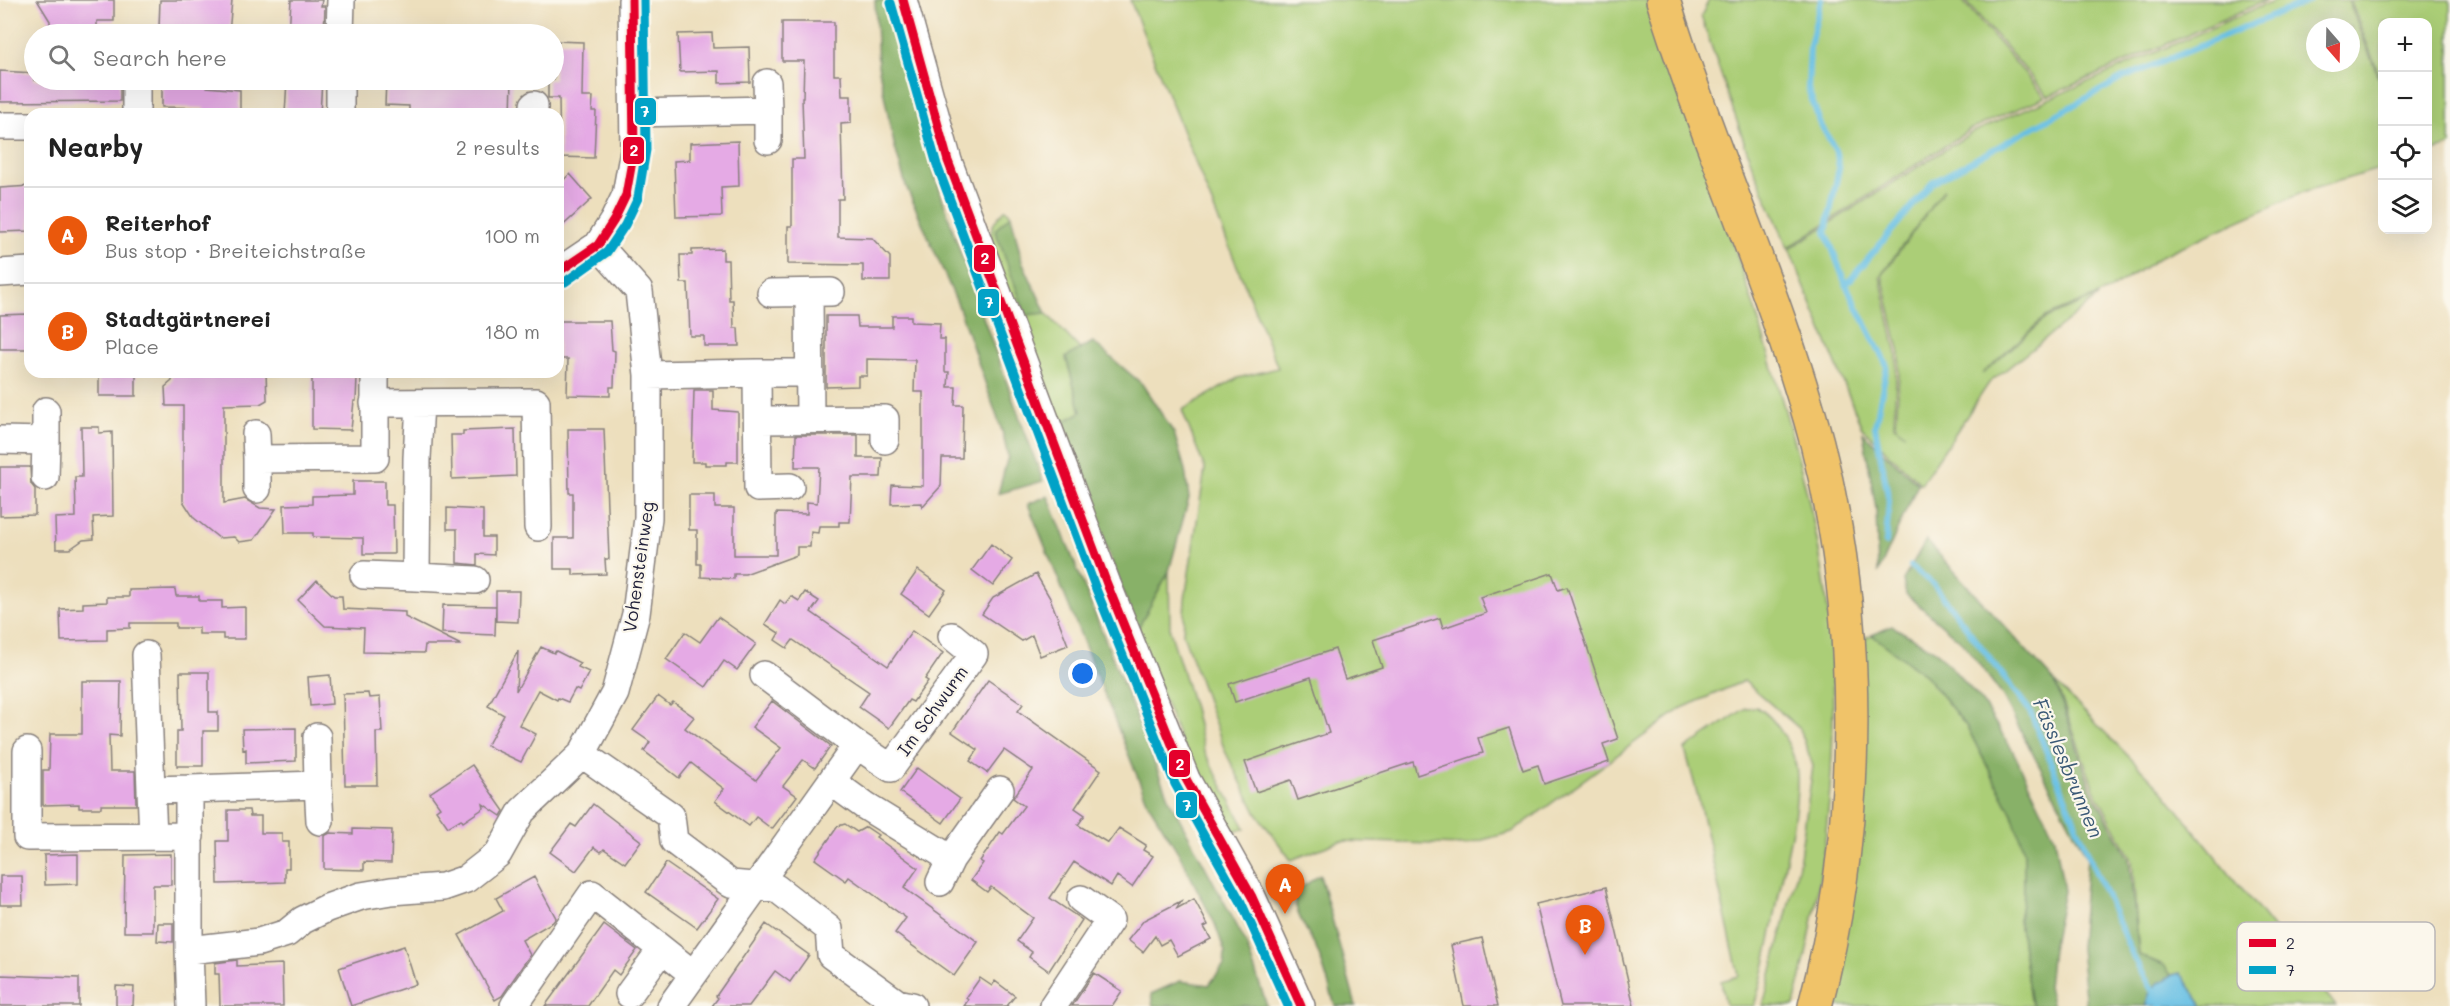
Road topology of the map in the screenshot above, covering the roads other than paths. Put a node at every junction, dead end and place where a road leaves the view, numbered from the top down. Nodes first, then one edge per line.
1 (341, 0) edge
2 (632, 0) edge
3 (903, 0) edge
4 (1664, 0) edge
5 (340, 24) edge
6 (766, 83) dead end
7 (136, 90) edge
8 (340, 90) edge
9 (136, 108) edge
10 (340, 108) edge
11 (768, 110) junction
12 (635, 113) junction
13 (0, 126) edge
14 (24, 126) edge
15 (768, 140) dead end
16 (598, 245) junction
17 (564, 268) edge
18 (24, 271) edge
19 (0, 273) edge
20 (771, 293) dead end
21 (757, 373) junction
22 (810, 373) junction
23 (648, 375) junction
24 (375, 378) edge
25 (374, 403) junction
26 (420, 403) junction
27 (46, 411) dead end
28 (810, 419) junction
29 (885, 419) dead end
30 (758, 420) junction
31 (0, 441) edge
32 (46, 441) junction
33 (375, 458) junction
34 (417, 458) junction
35 (45, 477) dead end
36 (790, 487) dead end
37 (257, 489) dead end
38 (538, 527) dead end
39 (364, 575) dead end
40 (416, 577) junction
41 (475, 580) dead end
42 (952, 636) dead end
43 (146, 655) dead end
44 (764, 675) dead end
45 (317, 737) dead end
46 (857, 745) junction
47 (27, 751) dead end
48 (582, 754) junction
49 (891, 768) junction
50 (832, 782) junction
51 (318, 784) junction
52 (189, 789) junction
53 (151, 790) junction
54 (1000, 790) dead end
55 (865, 806) junction
56 (320, 821) dead end
57 (153, 836) junction
58 (190, 836) junction
59 (756, 886) junction
60 (1081, 899) dead end
61 (189, 950) junction
62 (661, 950) junction
63 (693, 974) junction
64 (632, 1002) edge
65 (192, 1006) edge
66 (514, 1006) edge
67 (671, 1006) edge
68 (912, 1006) edge
69 (1053, 1006) edge
70 (1301, 1006) edge
71 (1815, 1006) edge

1 - 5 street
2 - 12 street
3 - 70 street
4 - 71 main road
6 - 11 street
7 - 9 street
8 - 10 street
11 - 12 street
11 - 15 street
12 - 16 street
13 - 14 street
16 - 17 street
16 - 23 street, Vohensteinweg
18 - 19 street
20 - 22 street
21 - 22 street
21 - 23 street
21 - 30 street
22 - 28 street
23 - 48 street, Vohensteinweg
24 - 25 street
25 - 26 street
25 - 33 street
26 - 34 street
26 - 38 street
27 - 32 street
28 - 29 street
28 - 30 street
30 - 36 street
31 - 32 street
32 - 35 street
33 - 34 street
33 - 37 street
34 - 40 street
39 - 40 street
40 - 41 street
42 - 49 street, Im Schwurm
43 - 53 street
44 - 46 street, Im Schwurm
45 - 51 street
46 - 49 street, Im Schwurm
46 - 50 street
47 - 57 street
48 - 59 street
48 - 61 street, Vohensteinweg
49 - 55 street, Im Schwurm
50 - 55 street
50 - 59 street
51 - 52 street
51 - 56 street
52 - 53 street
52 - 58 street
53 - 57 street
54 - 55 street
57 - 58 street
58 - 61 street
59 - 63 street
59 - 68 street
60 - 69 street
61 - 65 street
62 - 63 street
62 - 64 street
62 - 66 street
63 - 67 street

